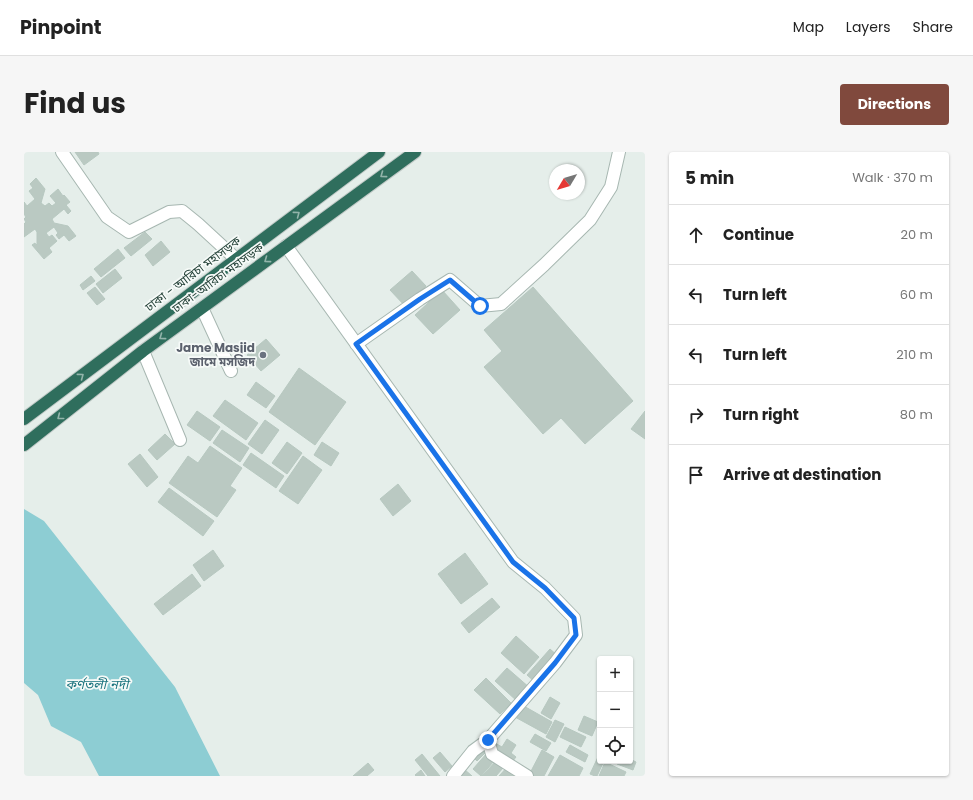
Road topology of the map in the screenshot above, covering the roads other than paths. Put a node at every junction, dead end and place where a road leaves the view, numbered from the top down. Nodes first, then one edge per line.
1 (62, 152) edge
2 (379, 152) edge
3 (415, 152) edge
4 (619, 152) edge
5 (286, 246) junction
6 (236, 259) junction
7 (202, 308) junction
8 (356, 344) junction
9 (143, 351) junction
10 (231, 371) dead end
11 (26, 417) edge
12 (180, 440) dead end
13 (24, 445) edge
14 (488, 740) junction
15 (453, 776) edge
16 (526, 776) edge

1 - 6 street
6 -> 2 highway, ঢাকা - আরিচা মহাসড়ক
3 -> 5 highway, ঢাকা-আরিচা মহাসড়ক
4 - 8 street
5 -> 7 highway, ঢাকা-আরিচা মহাসড়ক
5 - 8 street
11 -> 6 highway, ঢাকা - আরিচা মহাসড়ক
7 -> 9 highway, ঢাকা-আরিচা মহাসড়ক
7 - 10 street
8 - 14 street
9 - 12 street
9 -> 13 highway, ঢাকা-আরিচা মহাসড়ক
14 - 15 street
14 - 16 street

